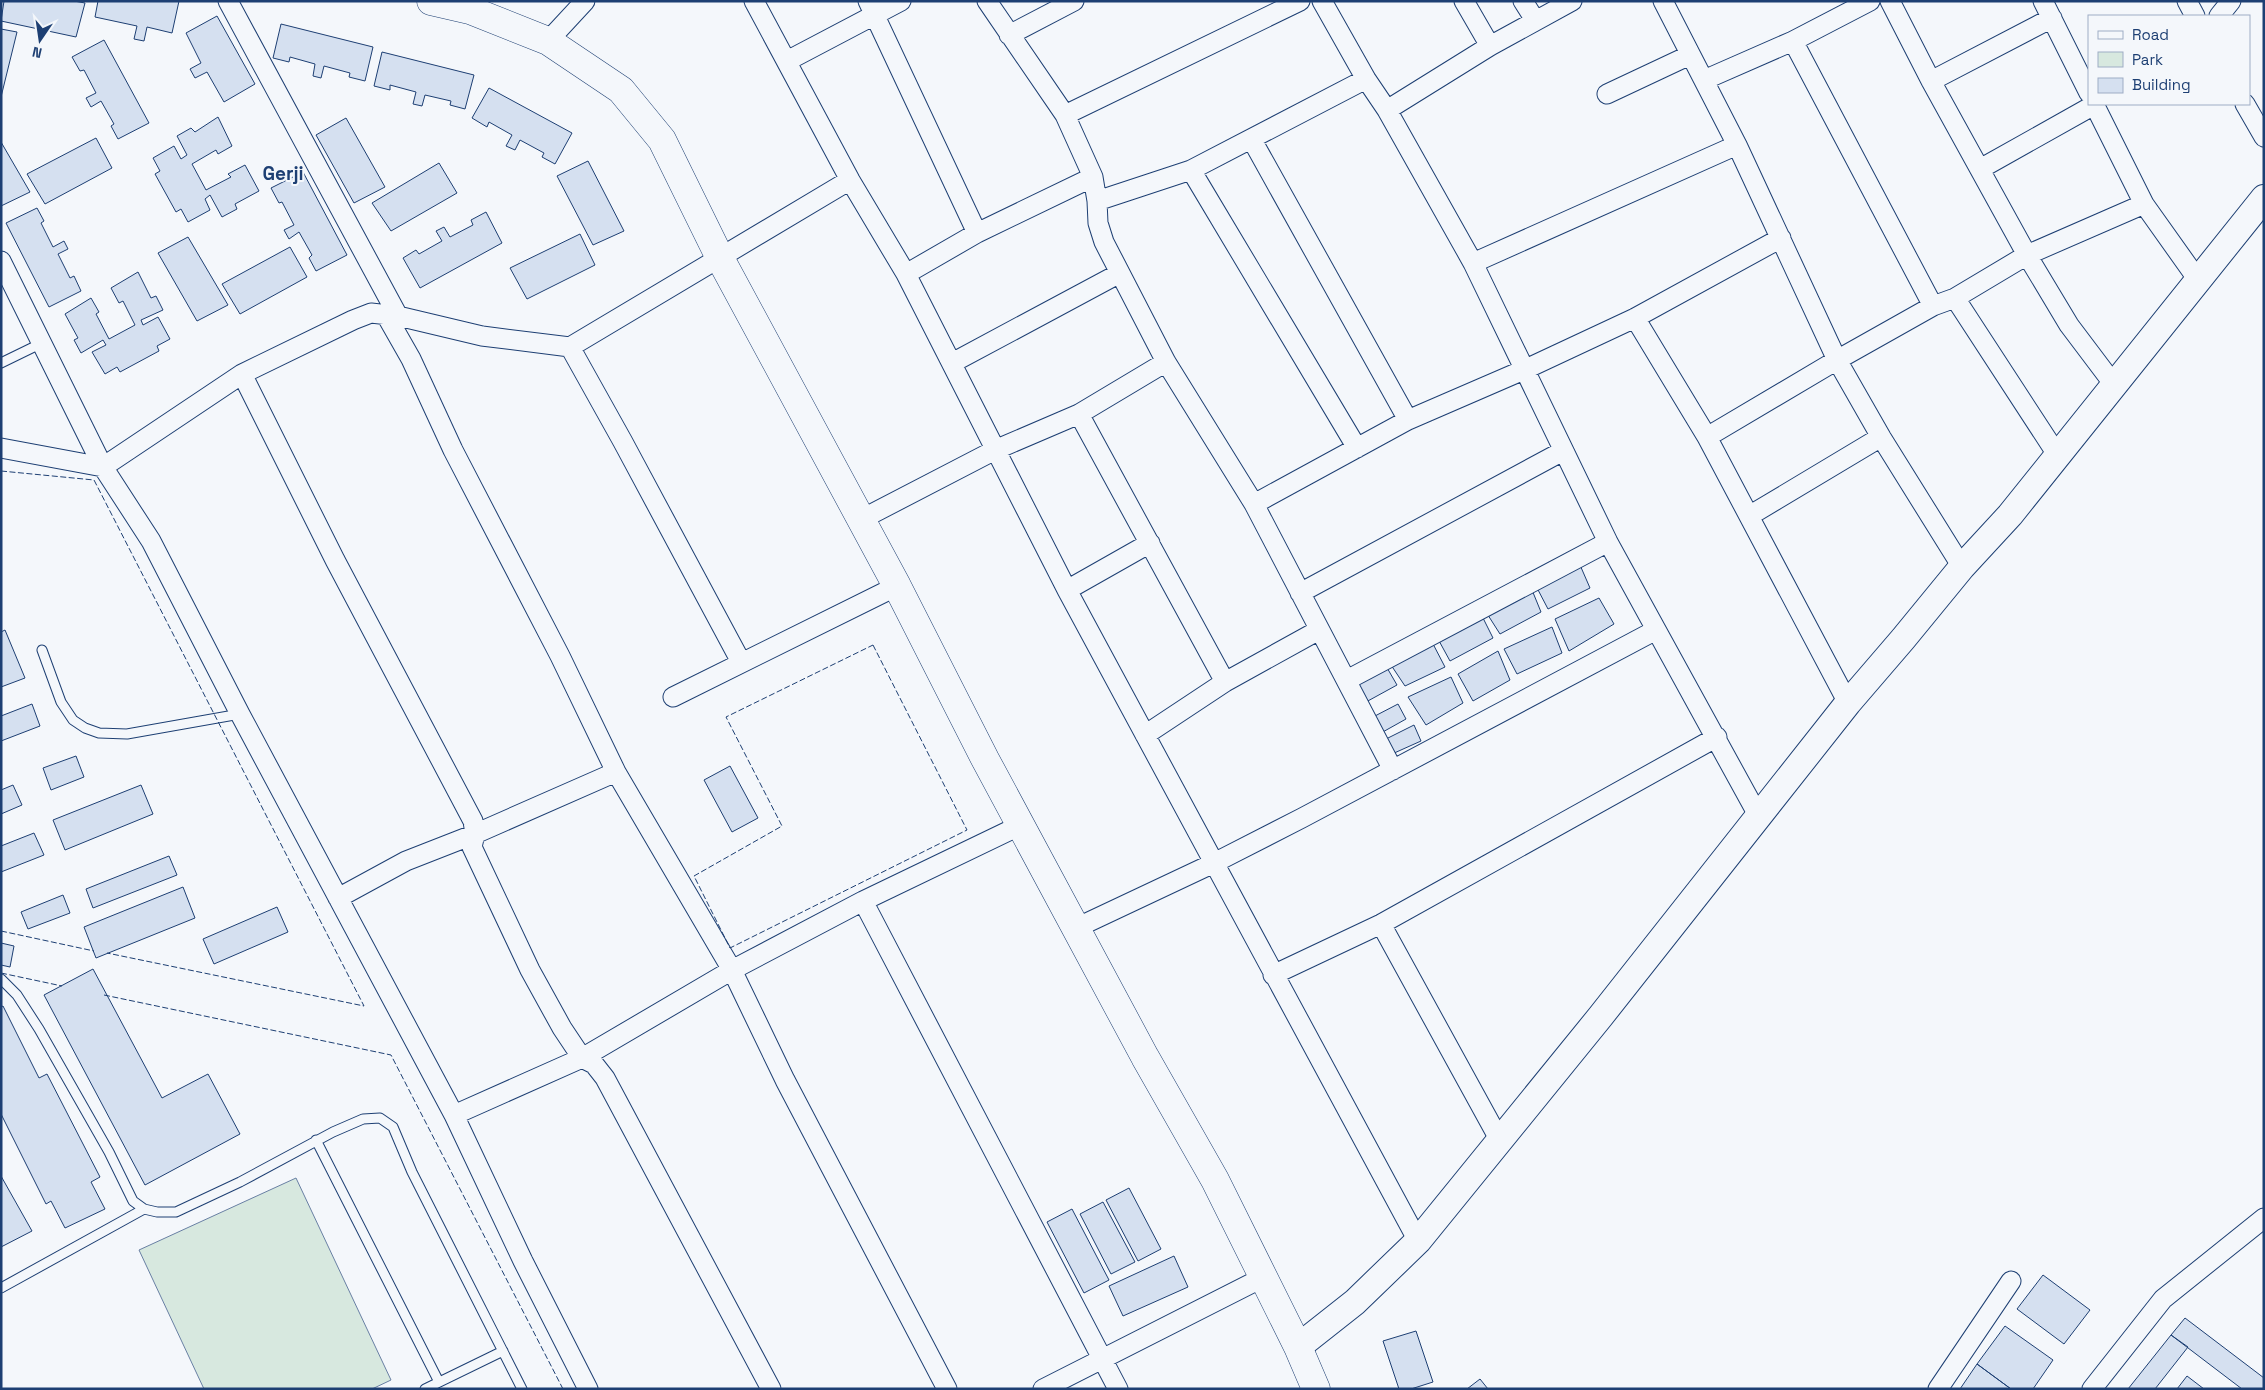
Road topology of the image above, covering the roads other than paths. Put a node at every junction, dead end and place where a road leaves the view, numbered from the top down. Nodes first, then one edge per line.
1 (228, 1) edge
2 (431, 1) edge
3 (585, 1) edge
4 (754, 1) edge
5 (900, 1) edge
6 (987, 1) edge
7 (1074, 1) edge
8 (1300, 1) edge
9 (1322, 1) edge
10 (1464, 1) edge
11 (1523, 1) edge
12 (1572, 1) edge
13 (1663, 1) edge
14 (1870, 1) edge
15 (1890, 1) edge
16 (2042, 1) edge
17 (2187, 1) edge
18 (2231, 1) edge
19 (471, 6) edge
20 (871, 8) edge
21 (2194, 15) edge
22 (2220, 15) edge
23 (2052, 18) junction
24 (1535, 20) junction
25 (1009, 35) junction
26 (548, 41) junction
27 (1792, 41) junction
28 (1490, 46) junction
29 (1690, 55) junction
30 (787, 60) junction
31 (1366, 79) junction
32 (1704, 80) junction
33 (1931, 81) junction
34 (2088, 93) edge
35 (1607, 94) dead end
36 (2088, 103) edge
37 (2094, 105) edge
38 (2246, 105) edge
39 (1387, 110) junction
40 (1065, 115) junction
41 (2264, 136) edge
42 (1252, 140) junction
43 (1737, 145) junction
44 (1980, 169) junction
45 (1191, 170) junction
46 (1093, 178) junction
47 (850, 180) junction
48 (2264, 198) edge
49 (1097, 201) junction
50 (2144, 204) junction
51 (2256, 219) edge
52 (977, 233) junction
53 (1781, 238) junction
54 (2027, 255) junction
55 (720, 258) junction
56 (1, 261) edge
57 (1473, 263) junction
58 (1120, 273) junction
59 (906, 274) junction
60 (2198, 280) junction
61 (1955, 298) junction
62 (1933, 306) junction
63 (392, 316) junction
64 (1635, 318) junction
65 (42, 343) junction
66 (570, 347) junction
67 (1837, 360) junction
68 (1166, 362) junction
69 (1, 363) edge
70 (952, 363) junction
71 (1526, 370) junction
72 (242, 374) junction
73 (2115, 386) junction
74 (1079, 414) junction
75 (1408, 420) junction
76 (1707, 436) junction
77 (1881, 437) junction
78 (1, 448) edge
79 (1357, 448) junction
80 (995, 450) junction
81 (1563, 451) junction
82 (2058, 456) junction
83 (103, 467) junction
84 (1254, 504) junction
85 (1749, 516) junction
86 (860, 520) junction
87 (1150, 542) junction
88 (1608, 542) junction
89 (1962, 567) junction
90 (897, 586) junction
91 (1067, 590) junction
92 (1300, 593) junction
93 (1319, 630) junction
94 (1656, 630) junction
95 (42, 650) dead end
96 (742, 662) junction
97 (1346, 680) junction
98 (1226, 682) junction
99 (673, 697) dead end
100 (1848, 703) junction
101 (240, 714) junction
102 (1144, 735) junction
103 (1717, 737) junction
104 (1393, 770) junction
105 (616, 772) junction
106 (1759, 817) junction
107 (1021, 825) junction
108 (474, 834) junction
109 (1214, 863) junction
110 (338, 898) junction
111 (863, 901) junction
112 (1381, 924) junction
113 (1076, 928) junction
114 (732, 970) junction
115 (1273, 975) junction
116 (1, 979) edge
117 (582, 1058) junction
118 (454, 1115) junction
119 (1499, 1139) junction
120 (316, 1140) junction
121 (144, 1209) junction
122 (2264, 1218) edge
123 (1418, 1242) junction
124 (1262, 1278) junction
125 (2011, 1281) dead end
126 (1, 1288) edge
127 (1298, 1348) junction
128 (503, 1351) junction
129 (1103, 1360) junction
130 (439, 1382) junction
131 (425, 1389) edge
132 (522, 1389) edge
133 (588, 1389) edge
134 (771, 1389) edge
135 (947, 1389) edge
136 (1043, 1389) edge
137 (1118, 1389) edge
138 (1316, 1389) edge
139 (1938, 1389) edge
140 (2092, 1389) edge

1 - 63 street
2 - 19 main road
3 - 26 street
4 - 30 street
5 - 20 street
6 - 25 street
7 - 25 street
8 - 40 street
9 - 31 street
10 - 28 street
11 - 24 street
12 - 24 street
13 - 29 street
14 - 27 street
15 - 33 street
16 - 23 street
17 - 21 street
18 - 22 street
19 - 26 main road
20 - 30 street
20 - 52 street
23 - 33 street
23 - 34 street
24 - 28 street
25 - 40 street
26 - 55 main road
27 - 32 street
27 - 62 street
28 - 39 street
29 - 32 street
29 - 35 street
30 - 47 street
31 - 39 street
31 - 42 street
32 - 43 street
33 - 44 street
36 - 44 street
37 - 50 street
38 - 41 street
39 - 57 street
40 - 46 street
42 - 45 street
42 - 75 street
43 - 53 street
43 - 57 street
44 - 54 street
45 - 49 street
45 - 79 street
46 - 49 street
46 - 52 street
47 - 55 street
47 - 59 street
48 - 51 street
49 - 58 street
50 - 54 street
50 - 60 street
51 - 60 street
52 - 59 street
53 - 64 street
53 - 67 street
54 - 61 street
54 - 73 street
55 - 66 street
55 - 86 main road
56 - 65 street
57 - 71 street
58 - 68 street
58 - 70 street
59 - 70 street
60 - 73 street
61 - 62 street
61 - 82 street
62 - 67 street
63 - 66 street
63 - 72 street
63 - 105 street
64 - 71 street
64 - 76 street
65 - 69 lane
65 - 83 street
66 - 96 street
67 - 76 street
67 - 77 street
68 - 74 street
68 - 84 street
70 - 80 street
71 - 75 street
71 - 81 street
72 - 83 street
72 - 108 street
73 - 82 street
74 - 80 street
74 - 87 street
75 - 79 street
76 - 85 street
77 - 85 street
77 - 89 street
78 - 83 street
79 - 84 street
80 - 86 street
80 - 91 street
81 - 88 street
81 - 92 street
82 - 89 street
83 - 101 street
84 - 92 street
85 - 100 street
86 - 90 main road
87 - 91 street
87 - 98 street
88 - 94 street
88 - 97 street
89 - 100 street
90 - 96 street
90 - 107 main road
91 - 102 street
92 - 93 street
93 - 97 street
93 - 98 street
94 - 103 street
94 - 104 street
95 - 101 lane
96 - 99 street
97 - 104 street
98 - 102 street
100 - 106 street
101 - 110 street
102 - 109 street
103 - 106 street
103 - 112 street
104 - 109 street
105 - 108 street
105 - 114 street
106 - 119 street
107 - 111 street
107 - 113 main road
108 - 110 street
108 - 117 street
109 - 113 street
109 - 115 street
110 - 118 street
111 - 114 street
111 - 129 street
112 - 115 street
112 - 119 street
113 - 124 main road
114 - 117 street
114 - 135 street
115 - 123 street
116 - 121 lane
117 - 118 street
117 - 134 street
118 - 133 street
119 - 123 street
120 - 121 lane
120 - 128 lane
120 - 130 lane
121 - 126 lane
122 - 140 street
123 - 127 street
124 - 127 main road
124 - 129 street
125 - 139 street
127 - 138 main road
128 - 130 lane
128 - 132 lane
129 - 136 street
129 - 137 street
130 - 131 lane

